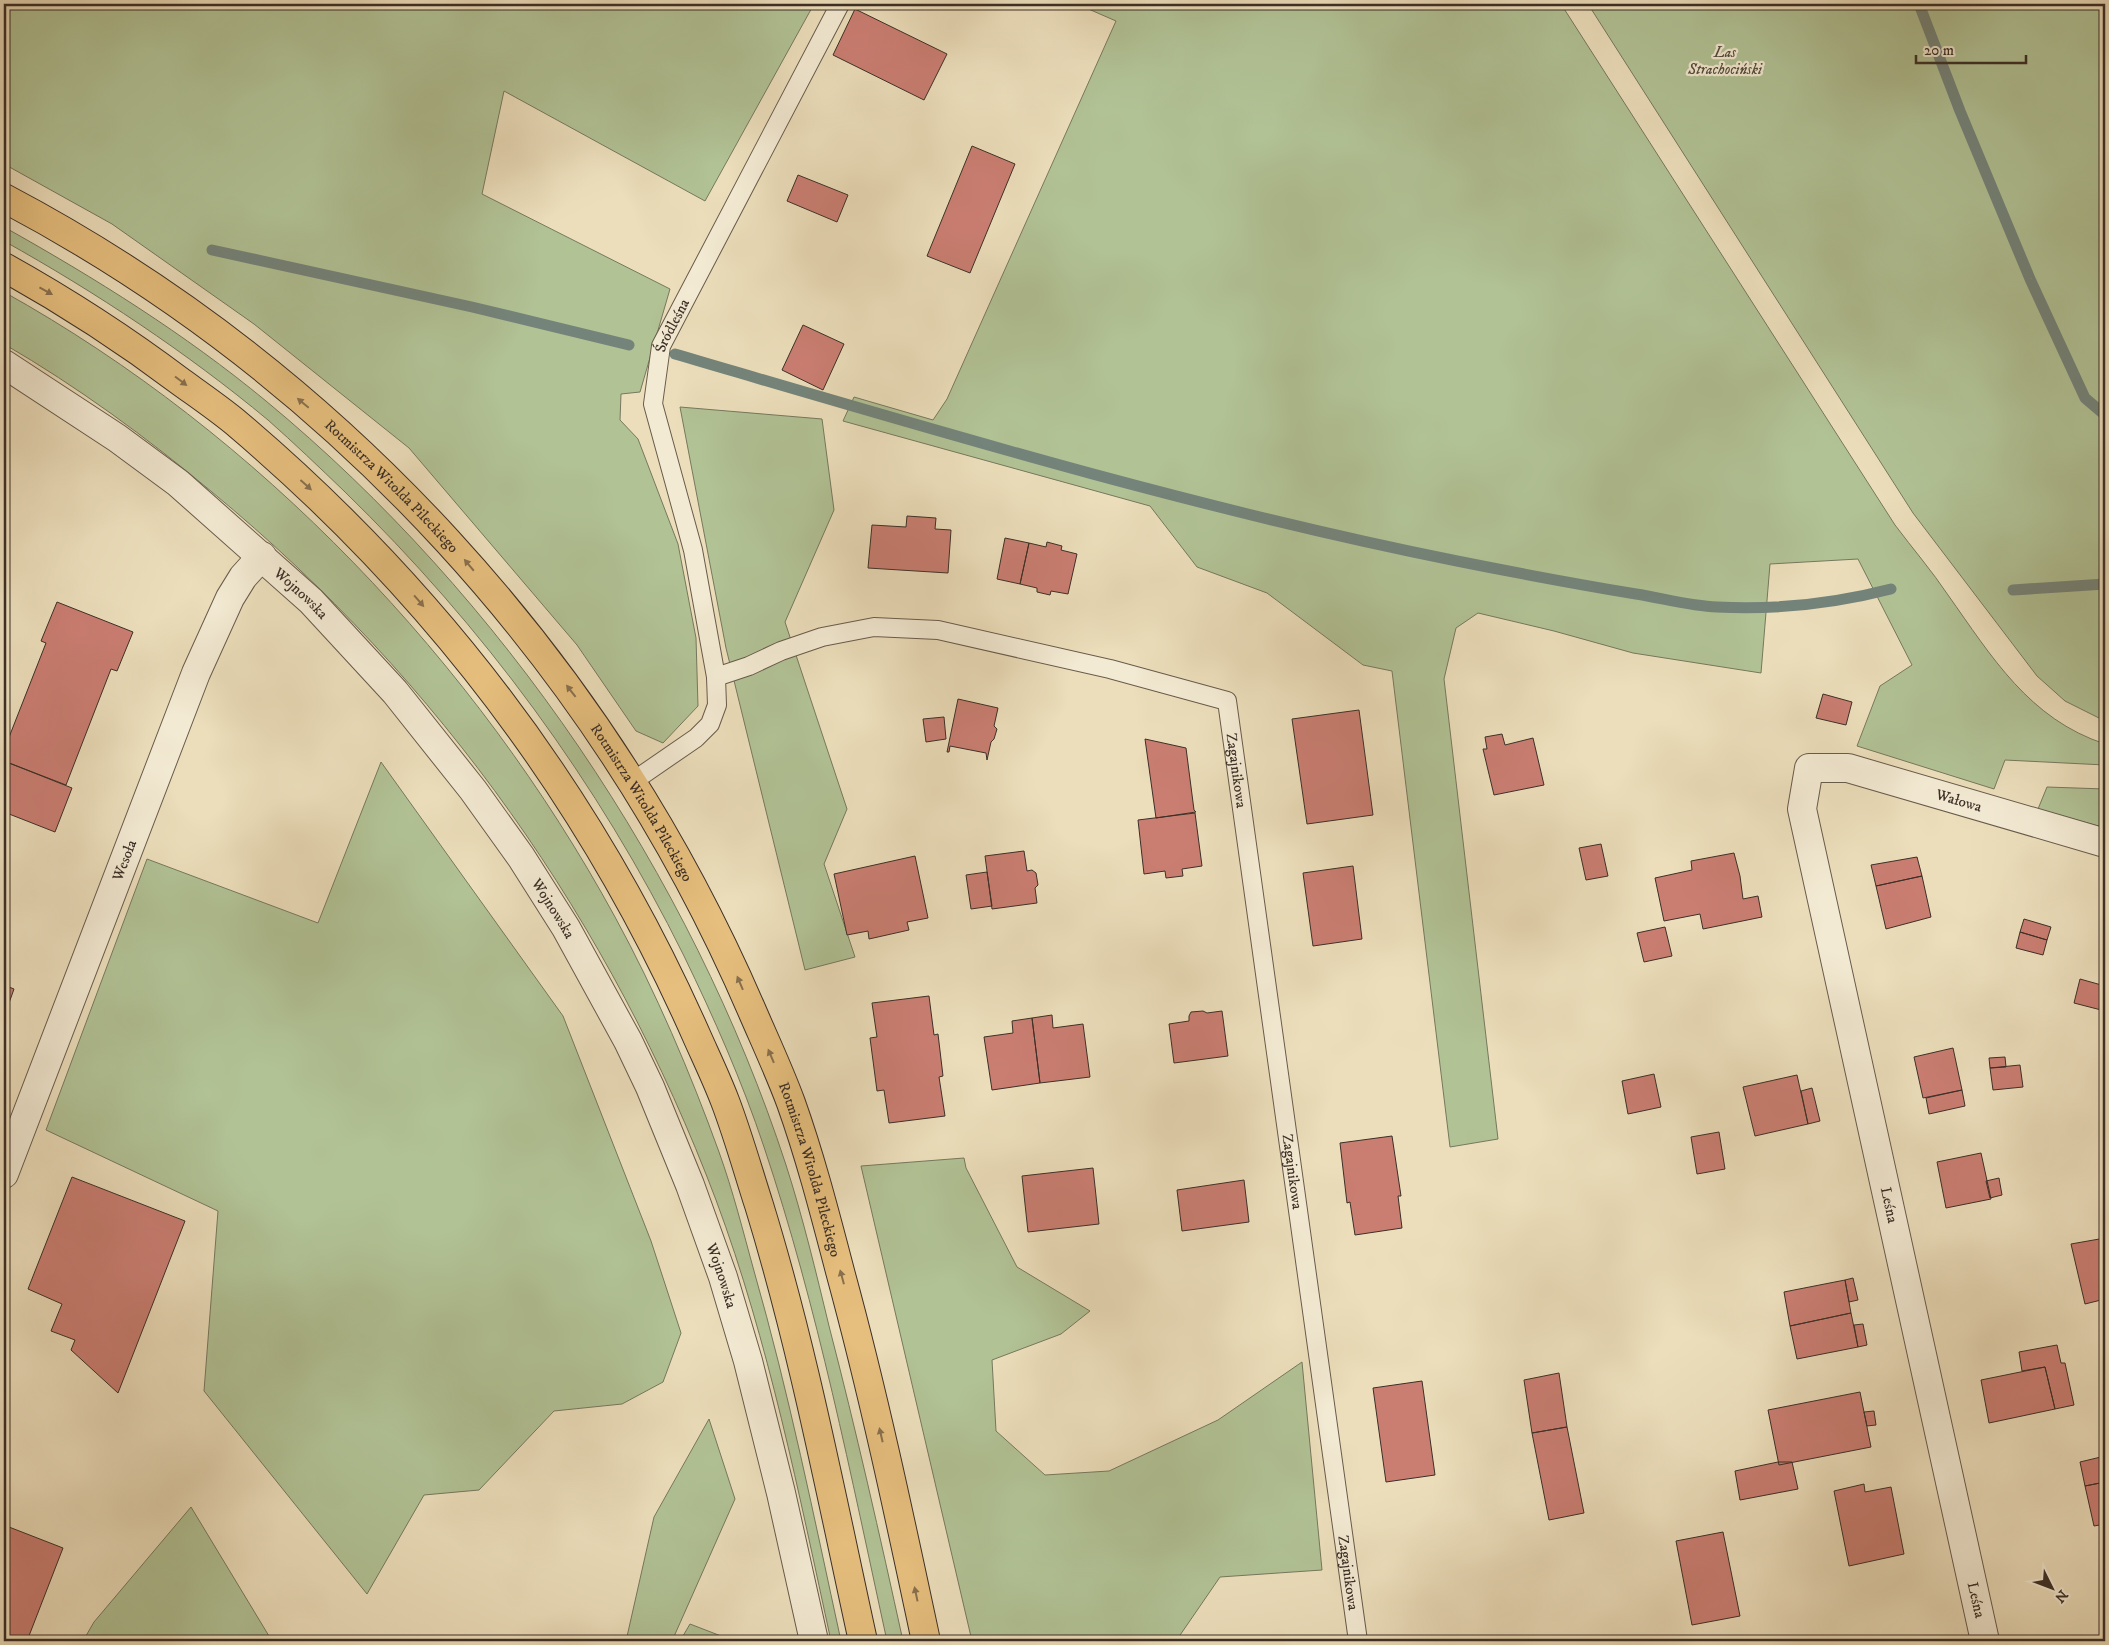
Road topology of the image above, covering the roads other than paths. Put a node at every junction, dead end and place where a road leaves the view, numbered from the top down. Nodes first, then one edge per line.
1 (840, 4) edge
2 (4, 198) edge
3 (4, 267) edge
4 (4, 364) edge
5 (262, 556) junction
6 (716, 677) junction
7 (1809, 768) joint
8 (632, 782) junction
9 (2105, 843) edge
10 (4, 1174) edge
11 (814, 1641) edge
12 (863, 1641) edge
13 (926, 1641) edge
14 (1358, 1641) edge
15 (1985, 1641) edge

1 - 6 lane, Śródleśna
8 -> 2 main road, Rotmistrza Witolda Pileckiego
3 -> 12 main road
4 - 5 street, Wojnowska
5 - 10 street, Wesoła
5 - 11 street, Wojnowska
6 - 8 lane, Śródleśna
6 - 14 lane, Zagajnikowa
7 - 9 street, Wałowa
7 - 15 street, Leśna
13 -> 8 main road, Rotmistrza Witolda Pileckiego

